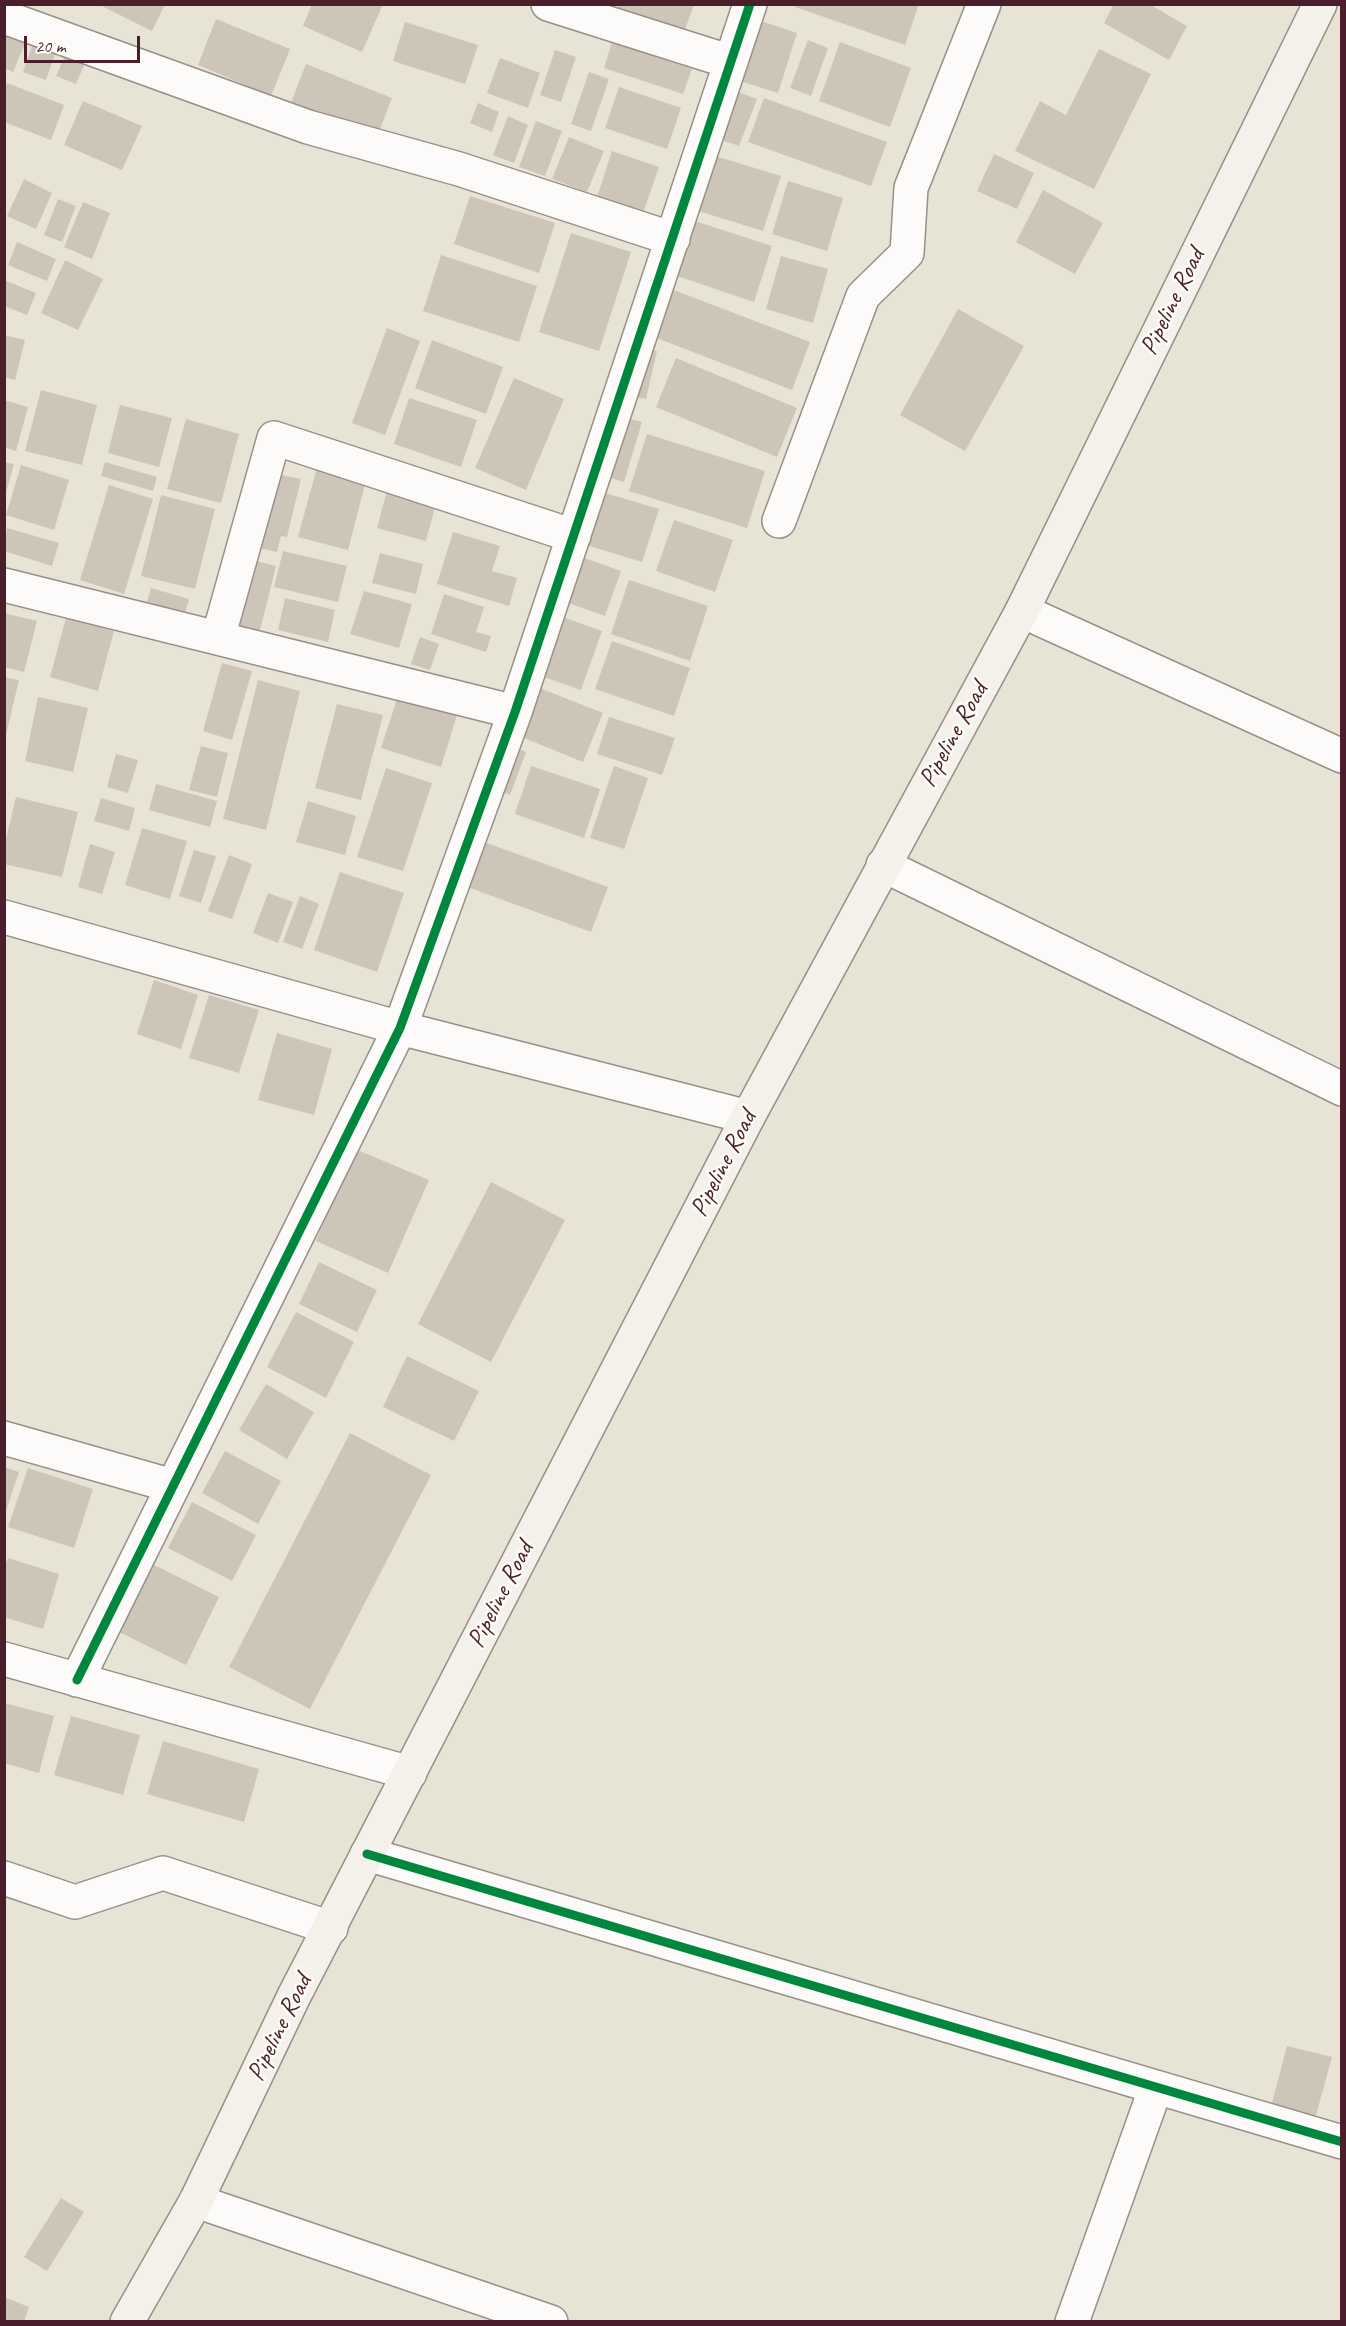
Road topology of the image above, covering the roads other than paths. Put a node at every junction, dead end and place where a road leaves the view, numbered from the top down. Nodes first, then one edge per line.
1 (548, 4) edge
2 (984, 4) edge
3 (1320, 4) edge
4 (739, 8) edge
5 (4, 17) edge
6 (731, 62) junction
7 (673, 239) junction
8 (779, 521) dead end
9 (574, 536) junction
10 (4, 585) edge
11 (1022, 611) junction
12 (218, 638) junction
13 (515, 712) junction
14 (1341, 756) edge
15 (883, 865) junction
16 (4, 917) edge
17 (400, 1028) junction
18 (1341, 1089) edge
19 (748, 1118) junction
20 (4, 1438) edge
21 (173, 1486) junction
22 (4, 1659) edge
23 (77, 1680) junction
24 (410, 1773) junction
25 (367, 1854) junction
26 (4, 1878) edge
27 (331, 1928) junction
28 (1156, 2087) junction
29 (1341, 2142) edge
30 (196, 2201) junction
31 (127, 2322) edge
32 (551, 2322) edge
33 (1072, 2322) edge

1 - 6 street
2 - 8 street
3 - 11 main road, Pipeline Road
4 - 6 street
5 - 7 street
6 - 7 street
7 - 9 street
9 - 12 street
9 - 13 street
10 - 12 street
11 - 14 street
11 - 15 main road, Pipeline Road
12 - 13 street
13 - 17 street
15 - 18 street
15 - 19 main road, Pipeline Road
16 - 17 street
17 - 19 street
17 - 21 street
19 - 24 main road, Pipeline Road
20 - 21 street
21 - 23 street
22 - 23 street
23 - 24 street
24 - 25 main road, Pipeline Road
25 - 27 main road, Pipeline Road
25 - 28 street
26 - 27 street
27 - 30 main road, Pipeline Road
28 - 29 street
28 - 33 street
30 - 31 main road, Pipeline Road
30 - 32 street

